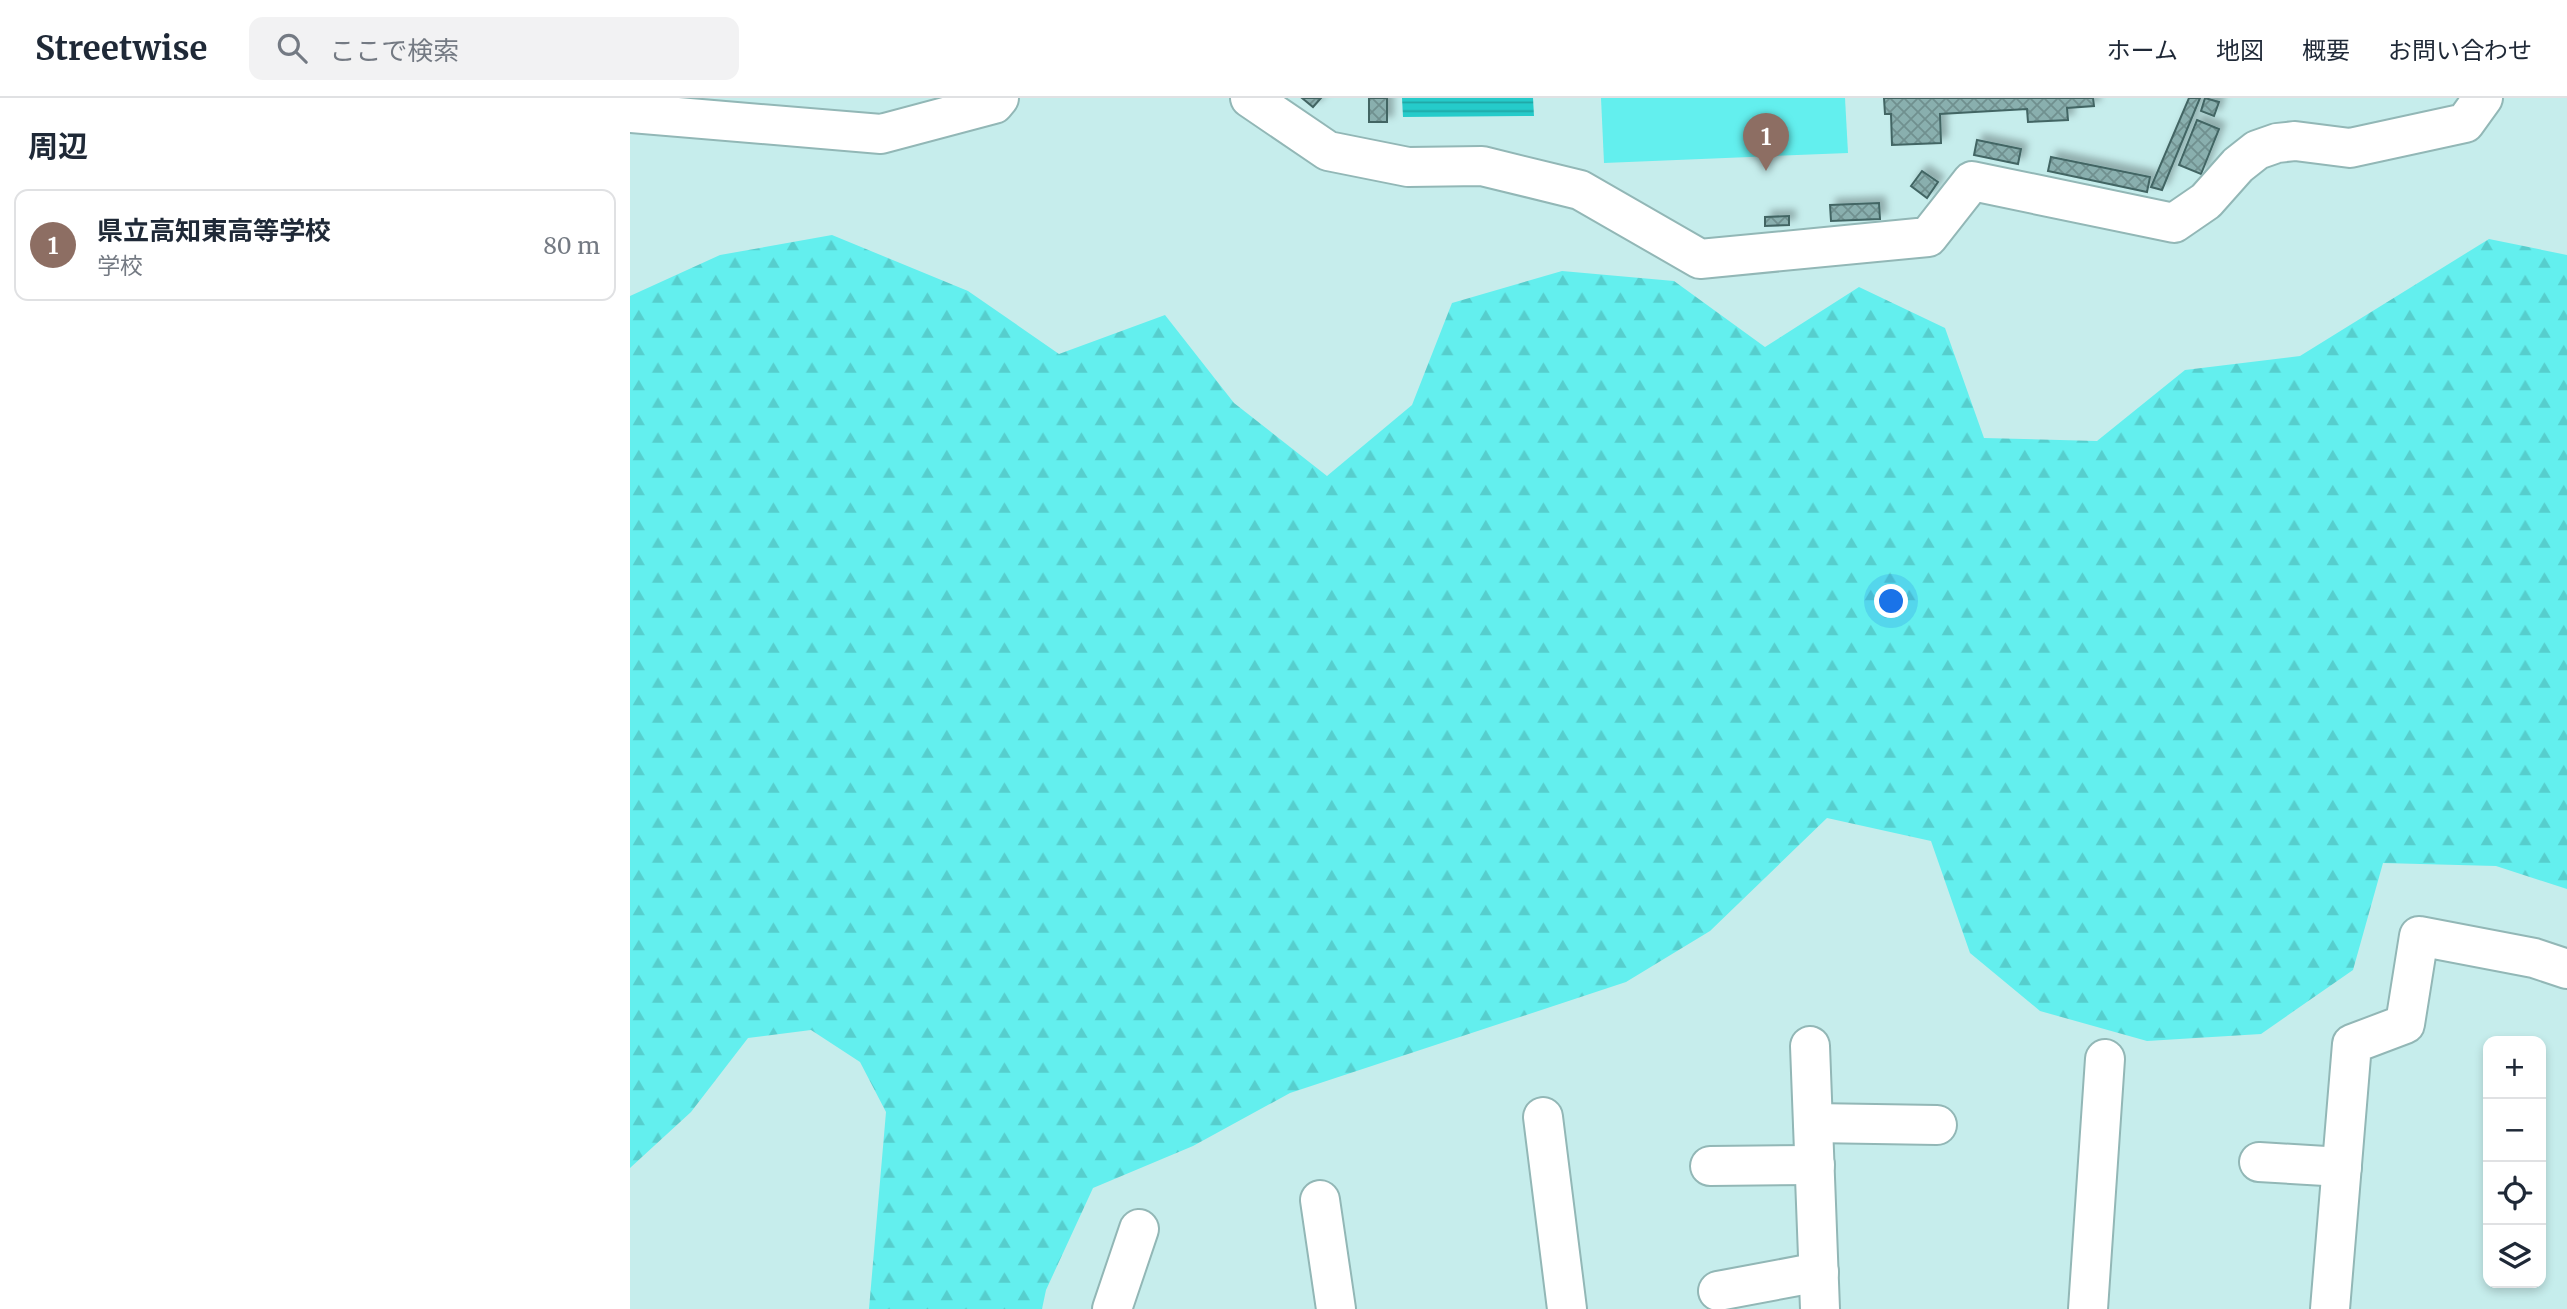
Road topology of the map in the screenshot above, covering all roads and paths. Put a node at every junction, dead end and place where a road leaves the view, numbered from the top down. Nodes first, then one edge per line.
1 (999, 98) edge
2 (1250, 98) edge
3 (2483, 98) edge
4 (630, 113) edge
5 (2567, 970) edge
6 (1810, 1046) dead end
7 (2105, 1059) dead end
8 (1543, 1117) dead end
9 (1813, 1123) junction
10 (1937, 1125) dead end
11 (2259, 1163) dead end
12 (1815, 1165) junction
13 (1710, 1166) dead end
14 (2342, 1167) junction
15 (1320, 1200) dead end
16 (1139, 1229) dead end
17 (1718, 1291) dead end
18 (1819, 1291) edge
19 (1112, 1309) edge
20 (1336, 1309) edge
21 (1567, 1309) edge
22 (2088, 1309) edge
23 (2330, 1309) edge

1 - 4 street
2 - 3 street
5 - 14 street
6 - 9 street
7 - 22 street
8 - 21 street
9 - 10 street
9 - 12 street
11 - 14 street
12 - 13 street
12 - 18 street
14 - 23 street
15 - 20 street
16 - 19 street
17 - 18 street

